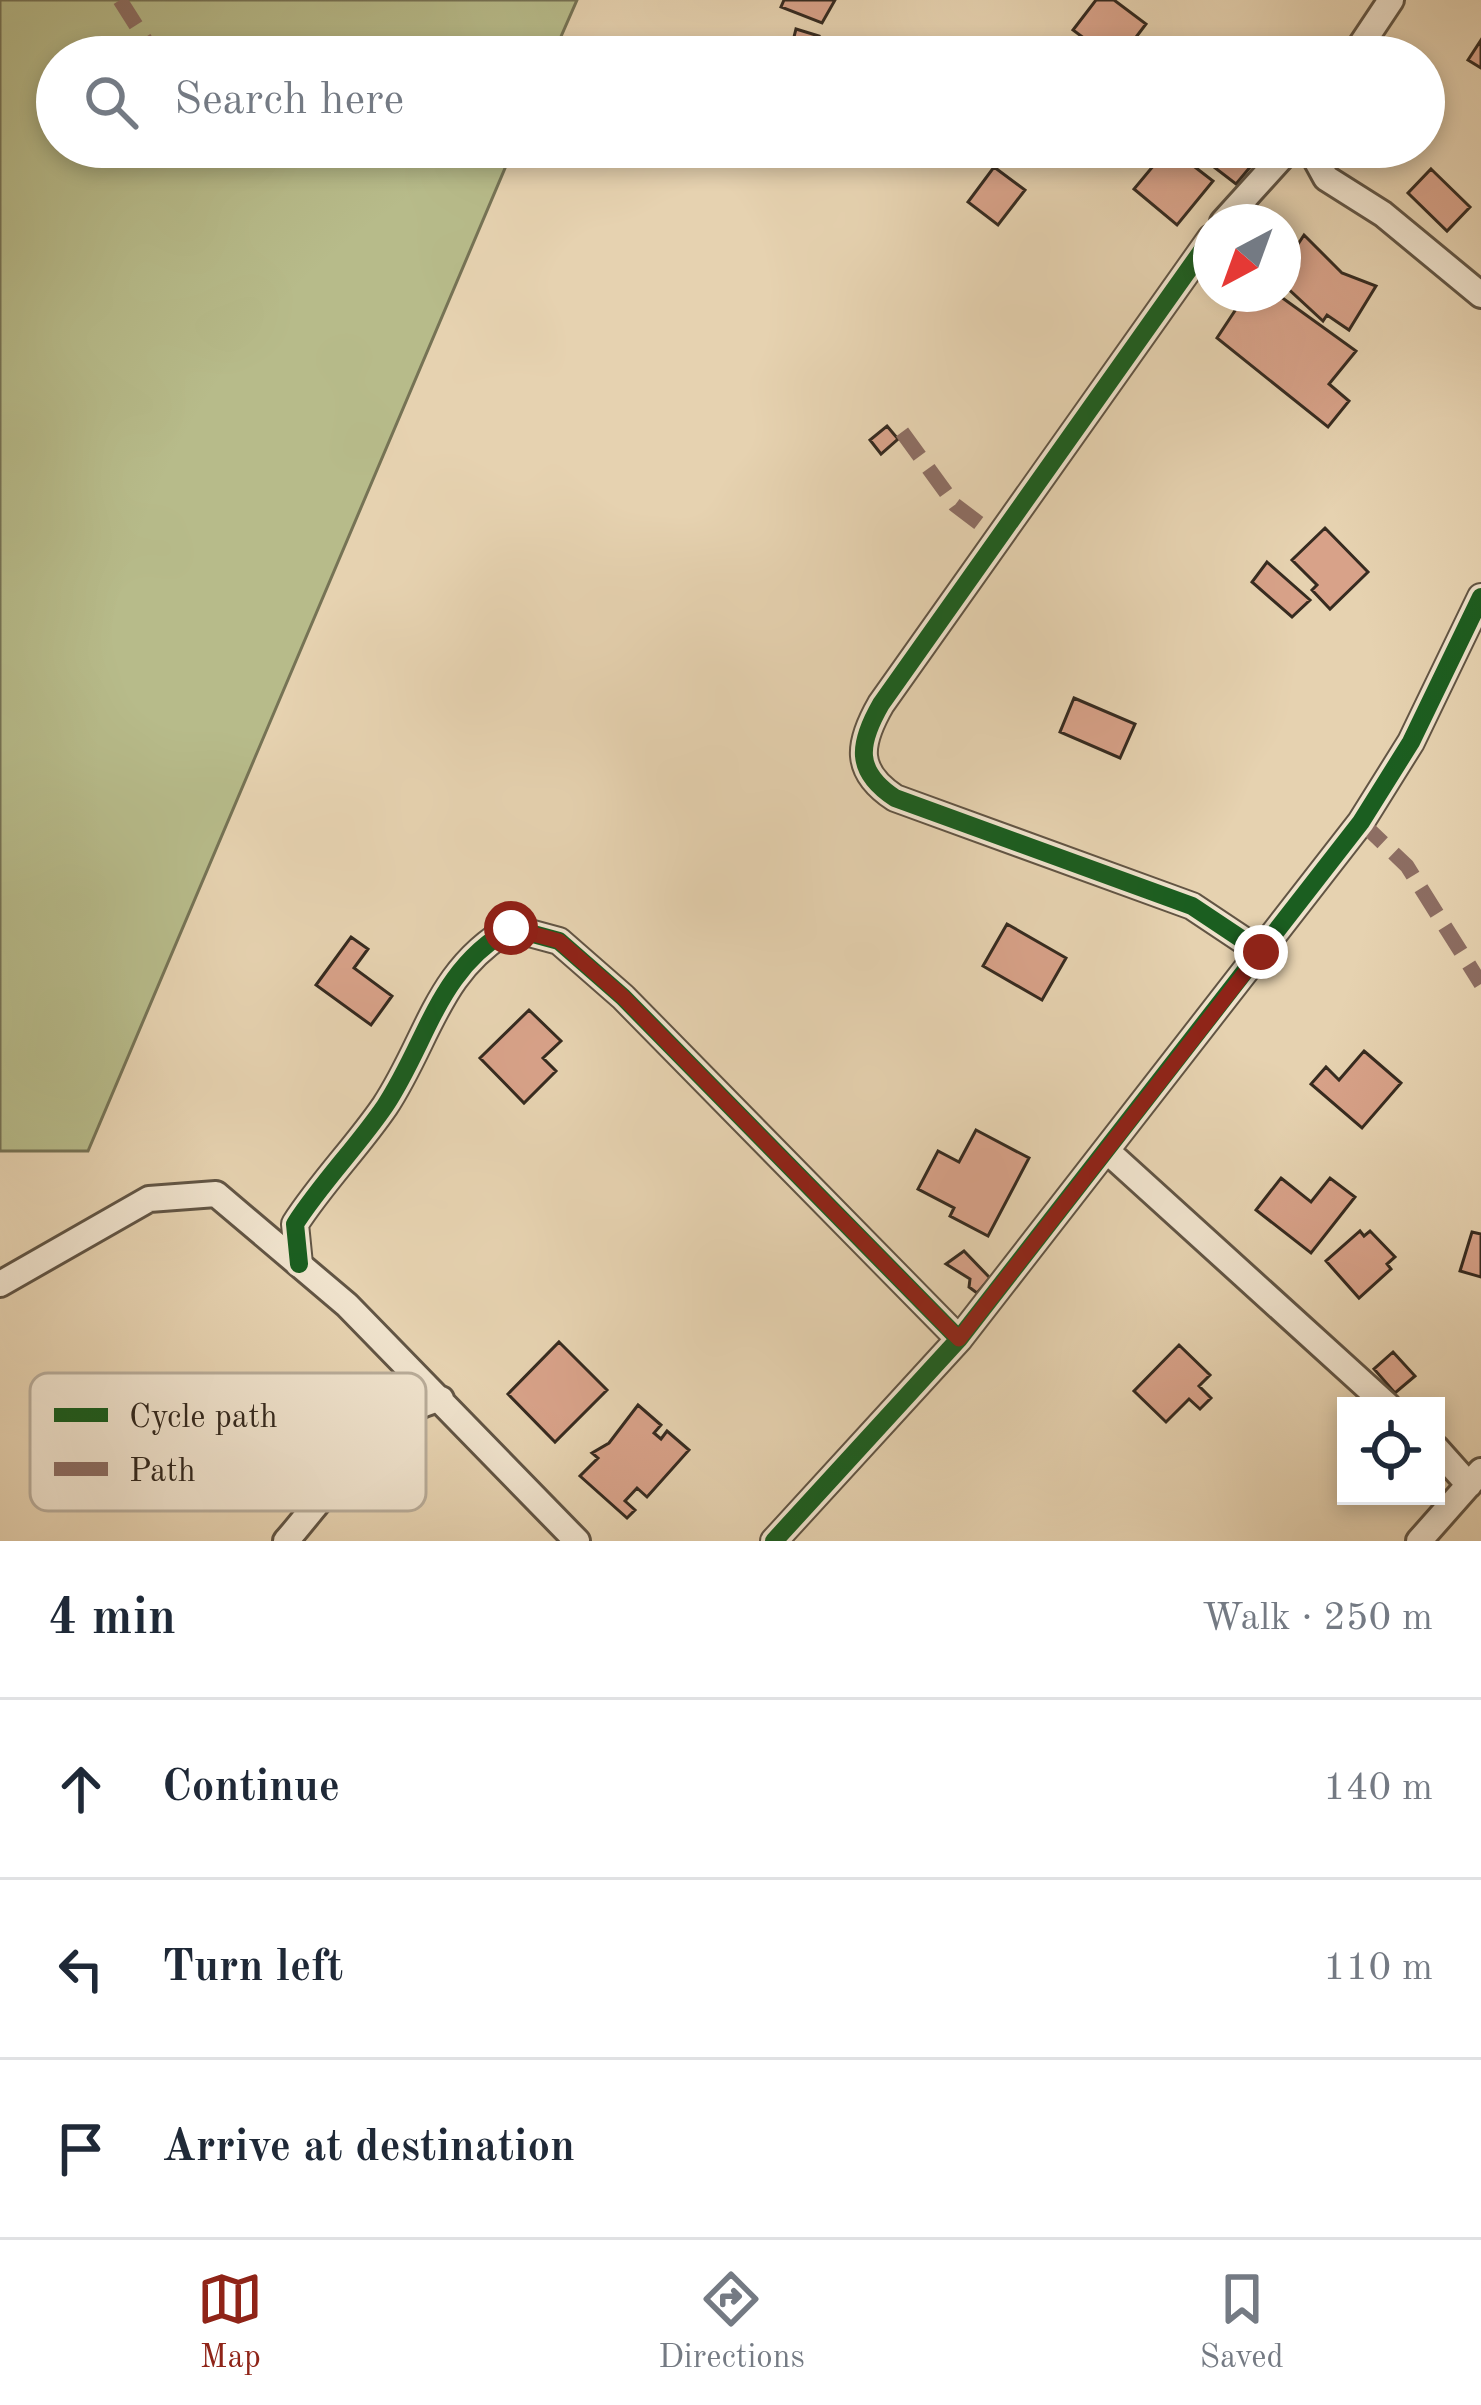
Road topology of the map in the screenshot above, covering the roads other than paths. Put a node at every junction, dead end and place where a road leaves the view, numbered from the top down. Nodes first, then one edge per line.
1 (1391, 0) edge
2 (1368, 36) edge
3 (1321, 168) edge
4 (1271, 169) joint
5 (1326, 178) junction
6 (1239, 204) edge
7 (1193, 263) edge
8 (1481, 296) edge
9 (1478, 608) edge
10 (1261, 952) junction
11 (1106, 1150) junction
12 (299, 1264) junction
13 (0, 1285) edge
14 (959, 1339) junction
15 (414, 1373) edge
16 (426, 1385) edge
17 (1378, 1397) edge
18 (441, 1399) junction
19 (426, 1401) edge
20 (1445, 1455) edge
21 (1475, 1478) edge
22 (312, 1511) edge
23 (286, 1541) edge
24 (577, 1541) edge
25 (774, 1541) edge
26 (1419, 1541) edge

1 - 2 street
3 - 5 street
4 - 5 street
4 - 6 street
5 - 8 street
7 - 10 street
9 - 10 street
10 - 11 street
11 - 14 street
11 - 17 street
12 - 13 street
12 - 14 street
12 - 15 street
14 - 25 street
16 - 18 street
18 - 19 street
18 - 24 street
20 - 21 street
21 - 26 street
22 - 23 street

